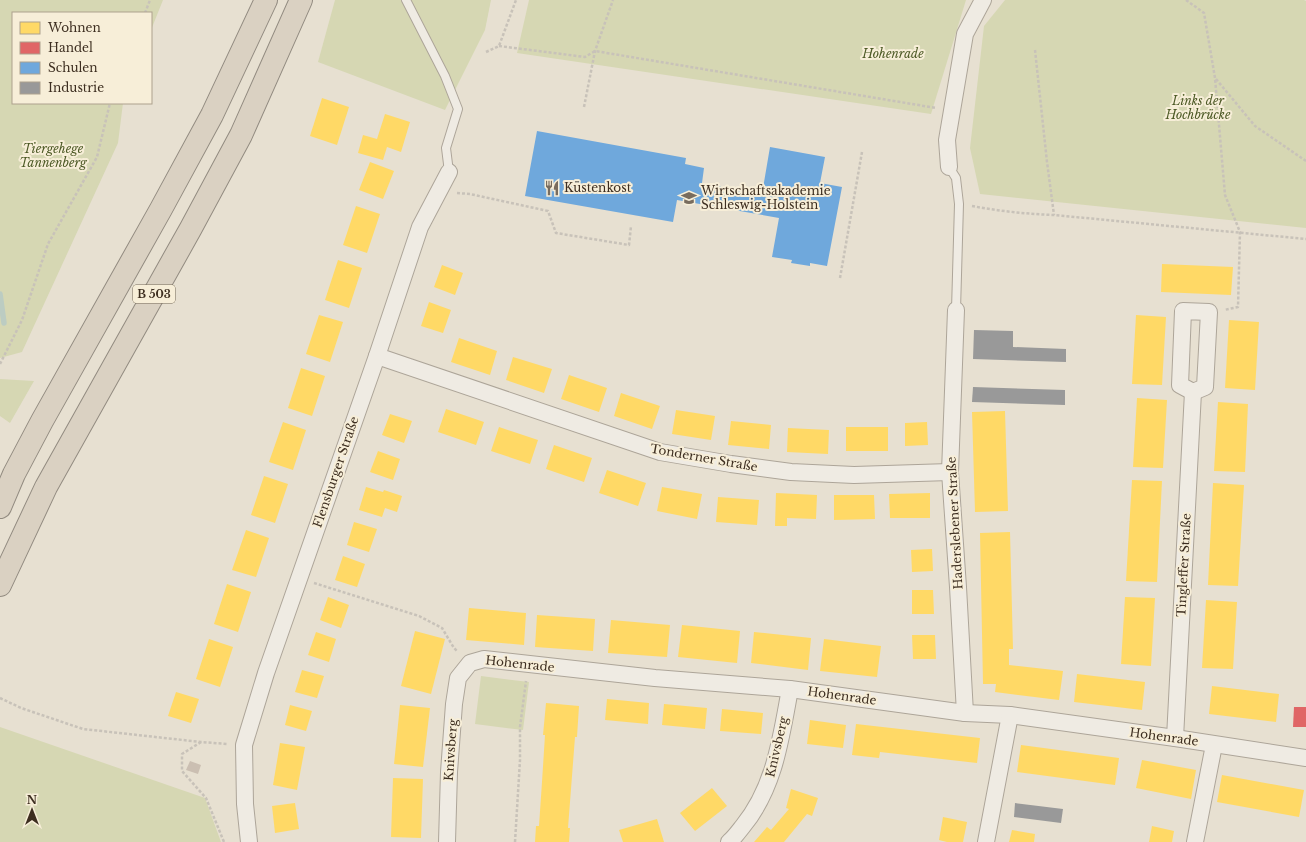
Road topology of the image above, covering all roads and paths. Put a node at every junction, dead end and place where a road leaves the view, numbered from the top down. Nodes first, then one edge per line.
1 (150, 0) edge
2 (266, 0) edge
3 (301, 0) edge
4 (406, 0) edge
5 (516, 0) edge
6 (613, 0) edge
7 (984, 0) edge
8 (1186, 0) edge
9 (145, 12) edge
10 (499, 46) junction
11 (1035, 50) dead end
12 (595, 51) junction
13 (486, 52) dead end
14 (1215, 78) junction
15 (110, 104) edge
16 (584, 106) dead end
17 (952, 111) junction
18 (862, 152) dead end
19 (1306, 162) edge
20 (950, 167) joint
21 (449, 172) joint
22 (439, 192) junction
23 (959, 204) junction
24 (1054, 215) junction
25 (631, 226) dead end
26 (1240, 232) junction
27 (1306, 239) edge
28 (840, 278) dead end
29 (956, 310) joint
30 (1209, 312) junction
31 (377, 356) junction
32 (0, 364) edge
33 (1193, 392) junction
34 (950, 472) junction
35 (14, 474) junction
36 (0, 491) edge
37 (0, 507) edge
38 (0, 585) edge
39 (331, 589) dead end
40 (470, 663) junction
41 (528, 664) junction
42 (790, 689) junction
43 (0, 698) edge
44 (965, 712) junction
45 (1010, 716) junction
46 (1175, 738) junction
47 (201, 742) junction
48 (244, 745) junction
49 (1214, 745) junction
50 (1306, 758) edge
51 (224, 842) edge
52 (249, 842) edge
53 (447, 842) edge
54 (515, 842) edge
55 (729, 842) edge
56 (986, 842) edge
57 (1195, 842) edge

1 - 9 path
2 - 35 highway, B 503
3 - 38 highway, B 503
4 - 21 lane, Flensburger Straße
5 - 10 path
6 - 12 path
7 - 17 street
8 - 14 path
10 - 12 path
10 - 13 path
11 - 24 path
12 - 16 path
12 - 17 path
14 - 19 path
14 - 26 path
15 - 32 path
17 - 20 street
18 - 28 path
20 - 23 lane
21 - 22 street, Flensburger Straße
22 - 25 path
22 - 31 street, Flensburger Straße
23 - 24 path
23 - 29 lane
24 - 26 path
26 - 27 path
26 - 30 path
29 - 34 street, Haderslebener Straße
30 - 33 street
30 - 33 street
31 - 34 street, Tonderner Straße
31 - 48 street, Flensburger Straße
33 - 46 street, Tingleffer Straße
34 - 44 street, Haderslebener Straße
35 - 36 highway
35 - 37 highway, B 503
39 - 40 path
40 - 41 street, Hohenrade
40 - 53 street, Knivsberg
41 - 42 street, Hohenrade
41 - 54 path
42 - 44 street, Hohenrade
42 - 55 street, Knivsberg
43 - 47 path
44 - 45 street, Hohenrade
45 - 46 street, Hohenrade
45 - 56 street
46 - 49 street, Hohenrade
47 - 48 path
47 - 51 path
48 - 52 street, Flensburger Straße
49 - 50 street, Hohenrade
49 - 57 street, Hohenrade

